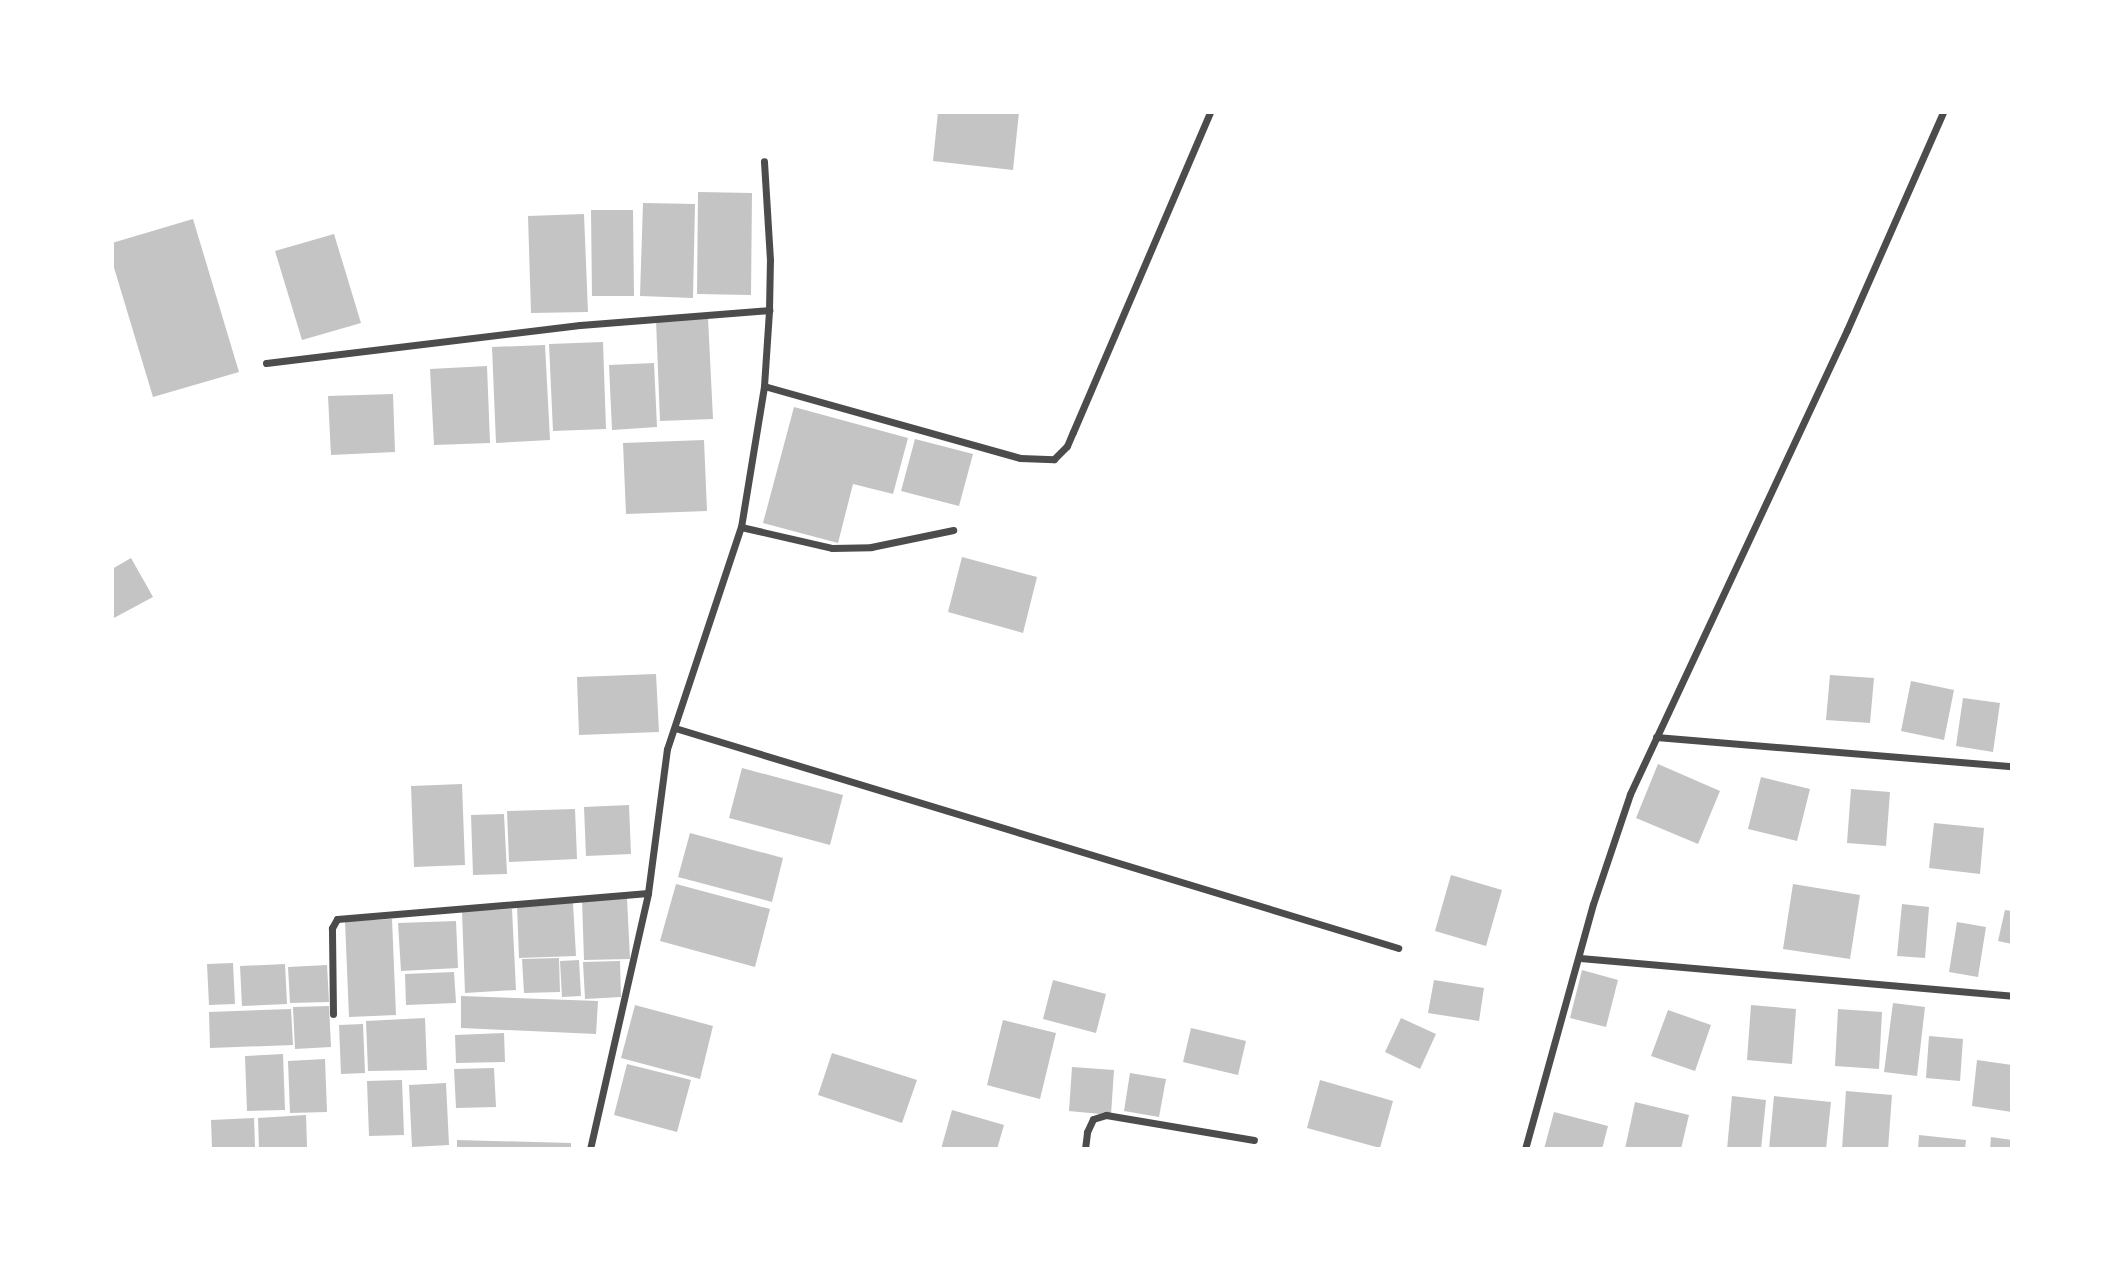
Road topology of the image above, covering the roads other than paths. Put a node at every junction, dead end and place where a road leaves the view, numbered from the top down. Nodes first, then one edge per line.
1 (1210, 112) edge
2 (1943, 112) edge
3 (764, 161) dead end
4 (769, 310) junction
5 (266, 363) dead end
6 (764, 386) junction
7 (741, 527) junction
8 (953, 530) dead end
9 (675, 728) junction
10 (1656, 737) junction
11 (2012, 765) edge
12 (648, 892) junction
13 (1398, 948) dead end
14 (1580, 958) junction
15 (2012, 996) edge
16 (334, 1014) dead end
17 (1254, 1140) dead end
18 (590, 1149) edge
19 (1085, 1149) edge
20 (1525, 1149) edge

1 - 6 street
2 - 10 street
3 - 4 street
4 - 5 street
4 - 6 street
6 - 7 street
7 - 8 street
7 - 9 street
9 - 12 street
9 - 13 street
10 - 11 street
10 - 14 street
12 - 16 street
12 - 18 street
14 - 15 street
14 - 20 street
17 - 19 street

